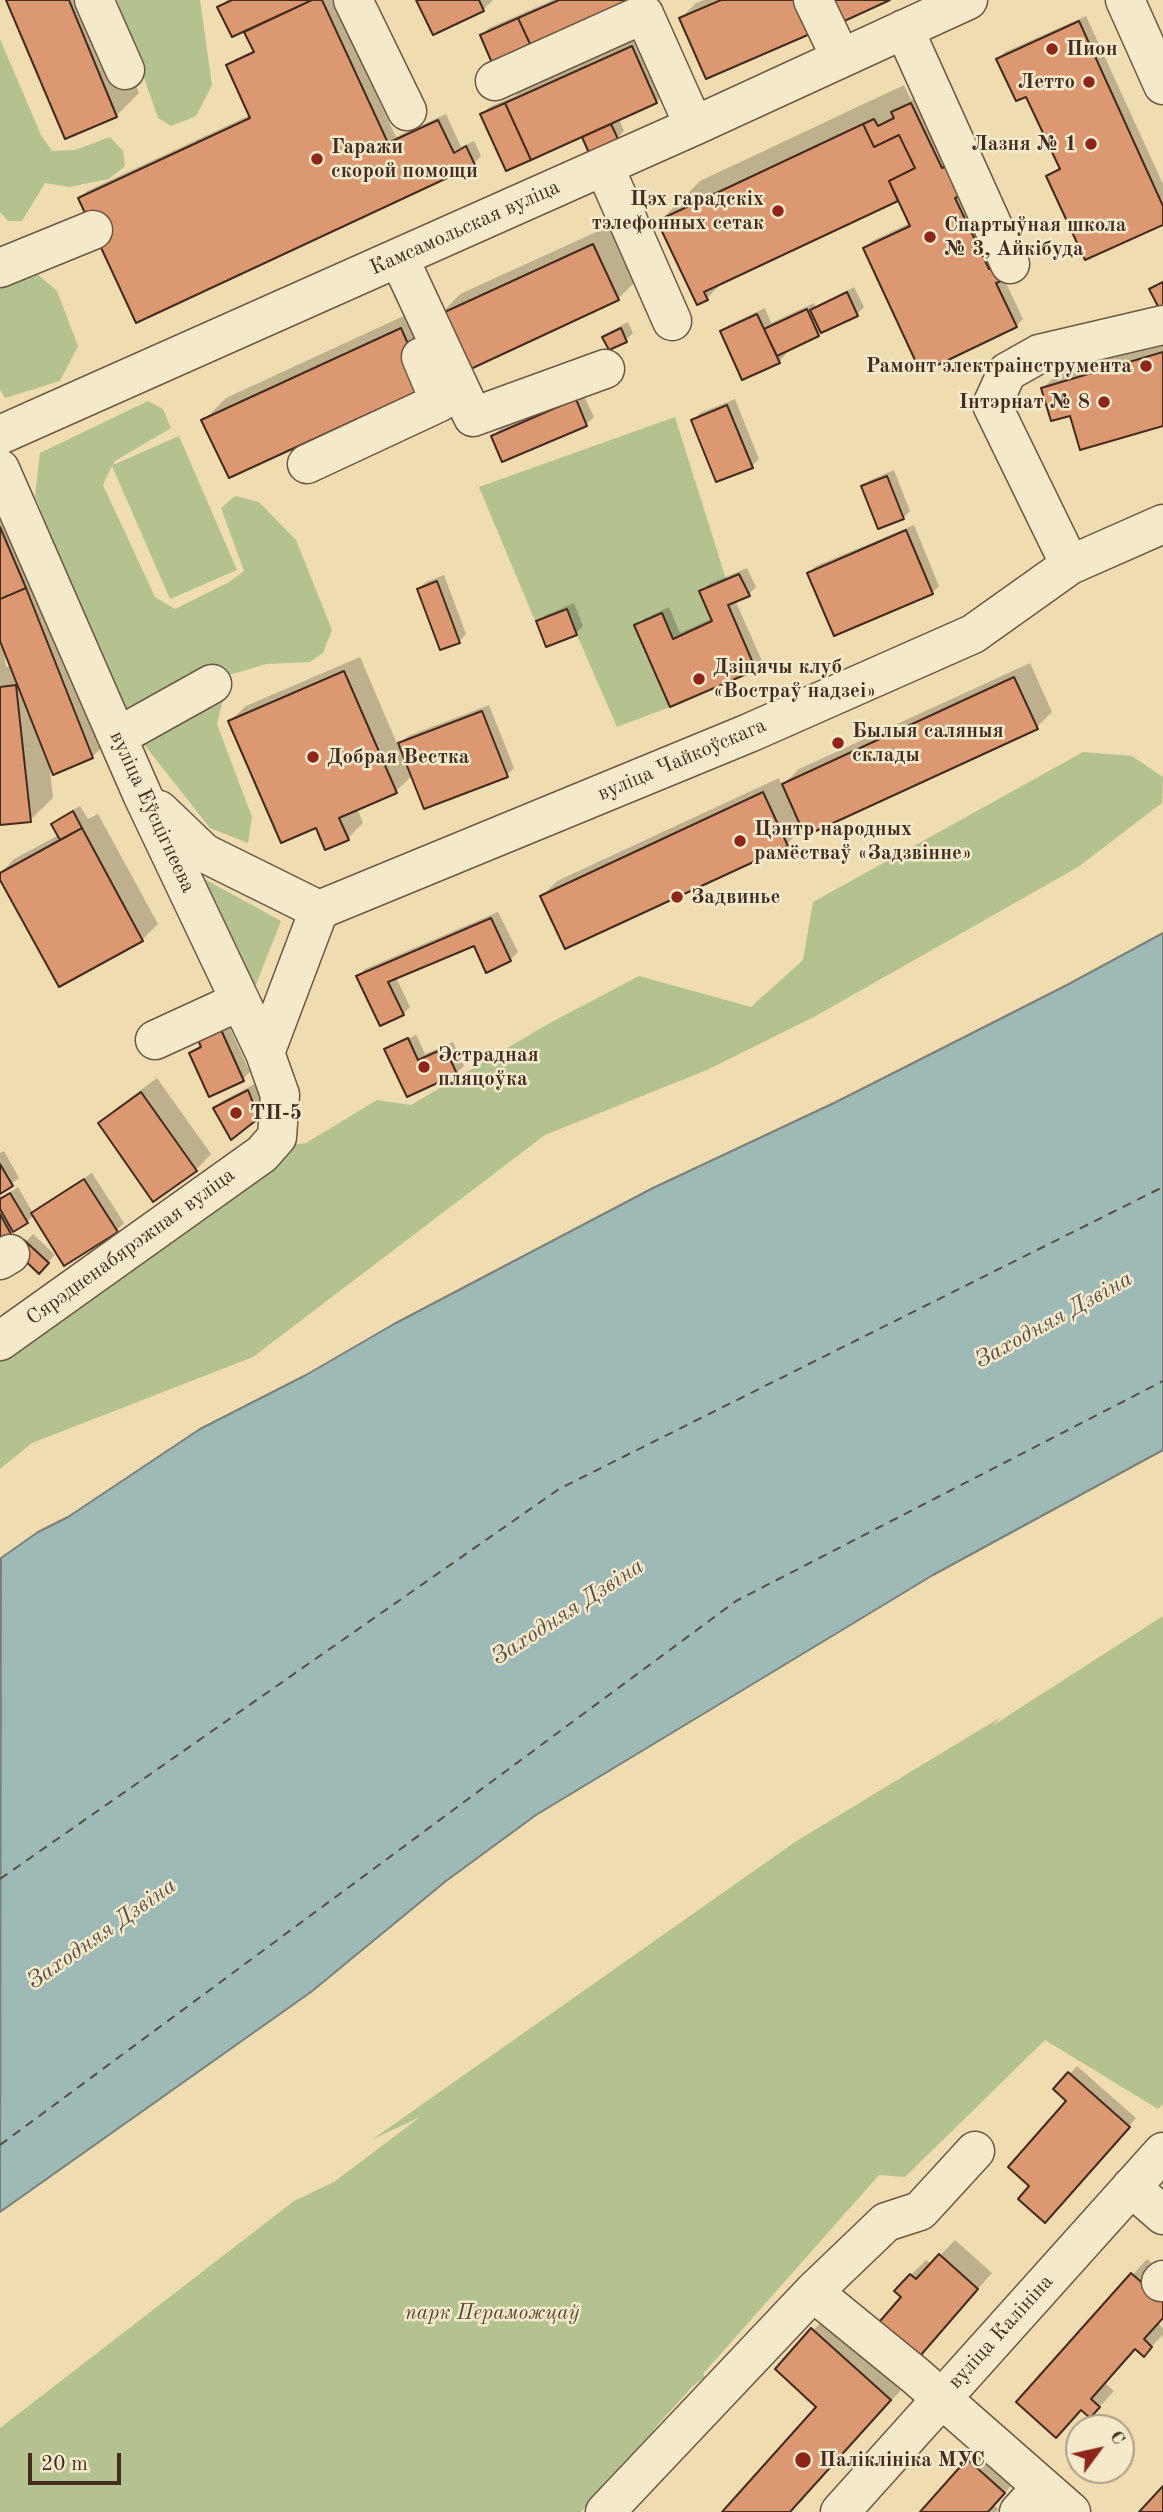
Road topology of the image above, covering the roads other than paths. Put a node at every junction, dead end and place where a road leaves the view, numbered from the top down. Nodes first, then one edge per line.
1 (94, 0) edge
2 (353, 0) edge
3 (813, 0) edge
4 (968, 0) edge
5 (1125, 0) edge
6 (904, 29) junction
7 (841, 58) junction
8 (125, 70) dead end
9 (495, 81) dead end
10 (1163, 85) edge
11 (407, 111) dead end
12 (694, 126) junction
13 (604, 166) junction
14 (93, 230) dead end
15 (390, 262) junction
16 (1010, 264) dead end
17 (0, 268) edge
18 (672, 321) dead end
19 (1163, 325) edge
20 (605, 369) dead end
21 (0, 435) edge
22 (307, 464) dead end
23 (0, 469) edge
24 (1163, 524) edge
25 (1070, 565) junction
26 (212, 684) dead end
27 (117, 737) junction
28 (142, 794) junction
29 (318, 911) junction
30 (240, 1001) junction
31 (155, 1041) dead end
32 (265, 1053) junction
33 (262, 1154) joint
34 (2, 1335) edge
35 (975, 2151) dead end
36 (1163, 2152) edge
37 (1131, 2187) junction
38 (1163, 2216) edge
39 (813, 2292) junction
40 (942, 2398) junction
41 (1031, 2499) edge
42 (605, 2512) edge
43 (841, 2512) edge
44 (1071, 2512) edge

1 - 8 street
2 - 11 street
3 - 7 street
4 - 6 street, Камсамольская вуліца
5 - 10 street
6 - 7 street, Камсамольская вуліца
6 - 16 street
7 - 12 street, Камсамольская вуліца
9 - 12 street
12 - 13 street, Камсамольская вуліца
13 - 15 street, Камсамольская вуліца
13 - 18 street
14 - 17 street
15 - 20 street
15 - 21 street, Камсамольская вуліца
15 - 22 street
19 - 25 street
23 - 27 street, вуліца Еўсцігнеева
24 - 25 street, вуліца Чайкоўскага
25 - 29 street, вуліца Чайкоўскага
26 - 27 street
27 - 28 street, вуліца Еўсцігнеева
28 - 29 street
28 - 30 street, вуліца Еўсцігнеева
29 - 32 street
30 - 31 street
30 - 32 street, вуліца Еўсцігнеева
32 - 33 street, вуліца Еўсцігнеева
33 - 34 street, Сярэдненабярэжная вуліца
35 - 39 street
36 - 37 street, вуліца Калініна
37 - 38 street
37 - 40 street, вуліца Калініна
39 - 40 street
39 - 42 street
40 - 41 street
40 - 43 street, вуліца Калініна
41 - 44 street

